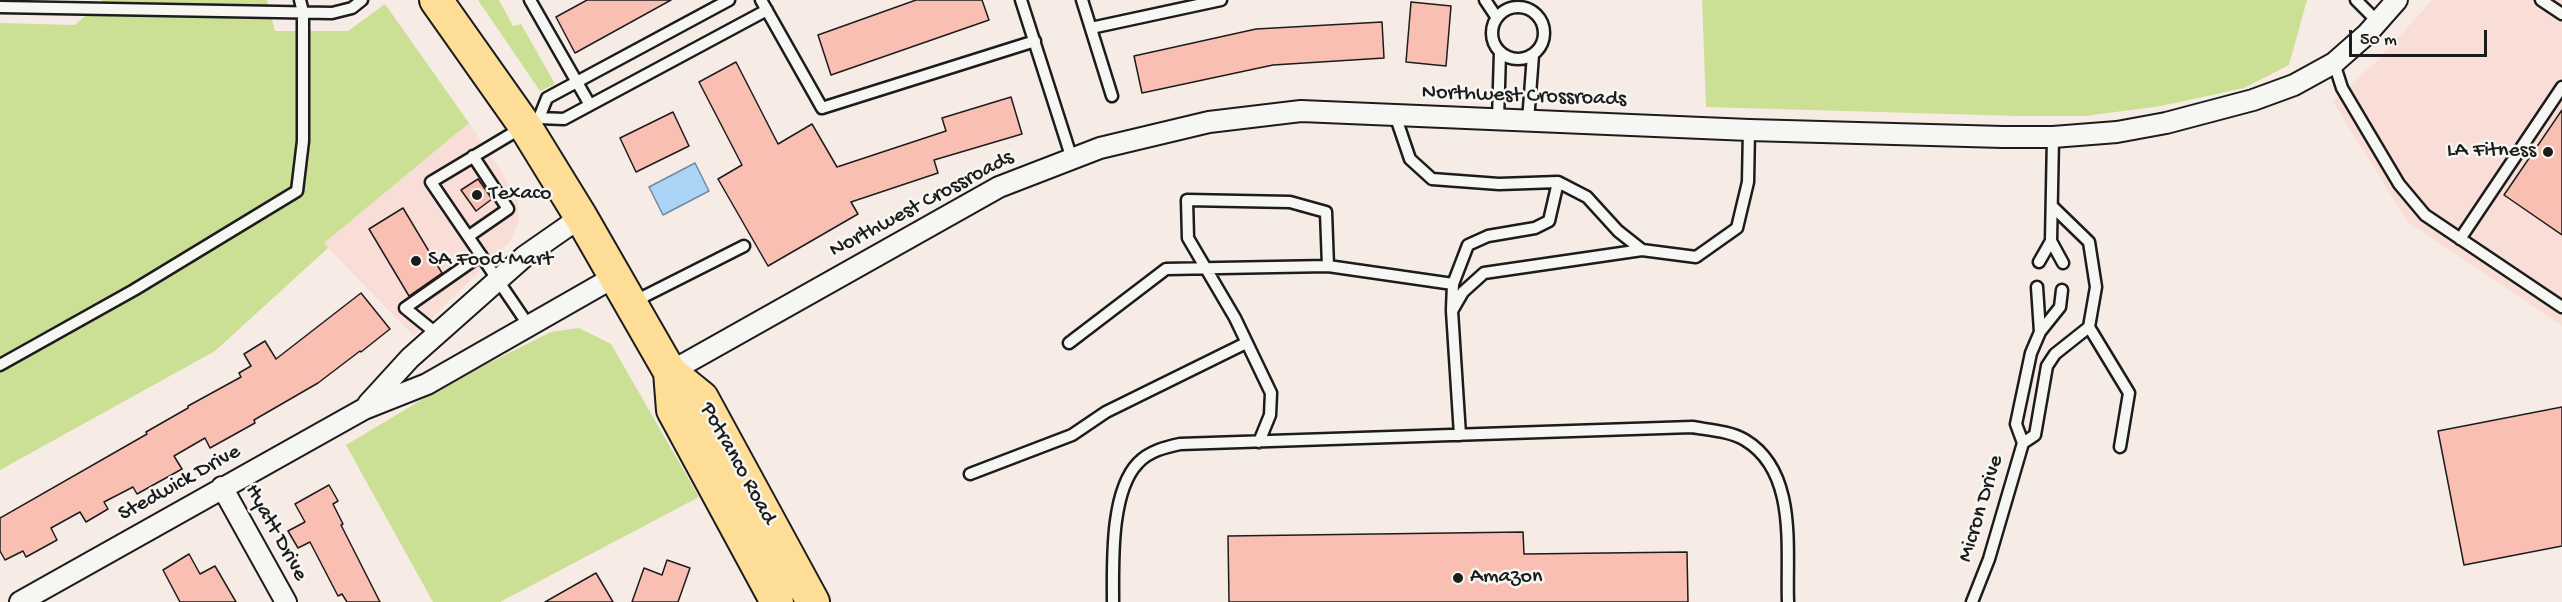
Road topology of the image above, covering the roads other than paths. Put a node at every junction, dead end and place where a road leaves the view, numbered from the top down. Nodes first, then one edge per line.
1 (300, 0) edge
2 (362, 0) edge
3 (436, 0) edge
4 (530, 0) edge
5 (729, 0) edge
6 (761, 0) edge
7 (1021, 0) edge
8 (1082, 0) edge
9 (1221, 0) edge
10 (1485, 0) edge
11 (2355, 0) edge
12 (2397, 0) edge
13 (2541, 0) edge
14 (1514, 3) edge
15 (39, 4) edge
16 (102, 4) edge
17 (0, 7) edge
18 (767, 10) junction
19 (303, 12) junction
20 (2562, 14) edge
21 (1497, 18) junction
22 (2378, 22) junction
23 (1091, 28) junction
24 (1035, 42) junction
25 (1500, 52) junction
26 (1533, 55) junction
27 (2334, 63) junction
28 (575, 81) junction
29 (2562, 87) edge
30 (1112, 96) dead end
31 (590, 105) junction
32 (1395, 115) junction
33 (1498, 120) junction
34 (1528, 121) junction
35 (532, 122) junction
36 (1749, 130) junction
37 (2053, 137) junction
38 (473, 156) junction
39 (1072, 159) junction
40 (1558, 182) junction
41 (2053, 207) junction
42 (581, 217) junction
43 (468, 236) junction
44 (2460, 238) junction
45 (2051, 241) junction
46 (744, 246) dead end
47 (1642, 250) junction
48 (482, 255) junction
49 (2039, 262) dead end
50 (2063, 263) dead end
51 (1328, 266) junction
52 (1207, 268) junction
53 (616, 276) junction
54 (499, 279) junction
55 (1453, 284) junction
56 (2037, 286) dead end
57 (2062, 290) dead end
58 (633, 306) junction
59 (2562, 307) edge
60 (1452, 311) junction
61 (529, 326) junction
62 (2089, 327) junction
63 (2040, 332) junction
64 (437, 334) junction
65 (1069, 343) dead end
66 (1246, 343) junction
67 (0, 365) edge
68 (670, 372) junction
69 (364, 408) junction
70 (1460, 435) junction
71 (1259, 442) junction
72 (2023, 443) junction
73 (2120, 447) dead end
74 (970, 474) dead end
75 (222, 487) junction
76 (20, 602) edge
77 (286, 602) edge
78 (777, 602) edge
79 (813, 602) edge
80 (1113, 602) edge
81 (1788, 602) edge
82 (1972, 602) edge

1 - 19 lane
2 - 19 lane
3 - 35 main road
4 - 28 lane
5 - 28 lane
6 - 18 lane
7 - 24 lane
8 - 23 lane
9 - 23 lane
10 - 21 lane
11 - 22 lane
12 - 22 street, Northwest Crossroads
13 - 20 lane
14 - 21 lane
14 - 26 lane
15 - 16 lane
15 - 17 lane
16 - 19 lane
18 - 24 lane
18 - 31 lane
19 - 67 lane
21 - 25 lane
22 - 27 street, Northwest Crossroads
23 - 30 lane
24 - 39 lane
25 - 26 lane
25 - 33 lane
26 - 34 lane
27 - 37 street, Northwest Crossroads
27 - 44 lane
28 - 31 lane
28 - 35 lane
29 - 44 lane
31 - 35 lane
32 - 33 street, Northwest Crossroads
32 - 39 street, Northwest Crossroads
32 - 40 lane
33 - 34 street, Northwest Crossroads
34 - 36 street, Northwest Crossroads
35 - 38 lane
35 - 42 main road
36 - 37 street, Northwest Crossroads
36 - 47 lane
37 - 41 lane
38 - 43 lane
38 - 43 lane
39 - 68 street, Northwest Crossroads
40 - 47 lane
40 - 55 lane
41 - 45 lane
41 - 62 lane
42 - 53 main road
42 - 54 street, Stedwick Drive
43 - 48 lane
44 - 59 lane
45 - 49 lane
45 - 50 lane
46 - 58 lane
47 - 60 lane
48 - 54 lane
48 - 64 lane
51 - 52 lane
51 - 52 lane
51 - 55 lane
52 - 65 lane
52 - 66 lane
53 - 58 main road
53 - 61 street, Stedwick Drive
54 - 61 lane
54 - 64 street, Stedwick Drive
55 - 60 lane
56 - 63 lane, Micron Drive
57 - 63 lane
58 - 68 main road
60 - 70 lane
61 - 69 street, Stedwick Drive
62 - 72 lane
62 - 73 lane
63 - 72 lane, Micron Drive
64 - 69 street, Stedwick Drive
66 - 71 lane
66 - 74 lane
68 - 78 main road, Potranco Road
68 - 79 main road, Potranco Road
69 - 75 street, Stedwick Drive
70 - 71 lane
70 - 81 lane
71 - 80 lane
72 - 82 lane, Micron Drive
75 - 76 street, Stedwick Drive
75 - 77 street, Hyatt Drive

